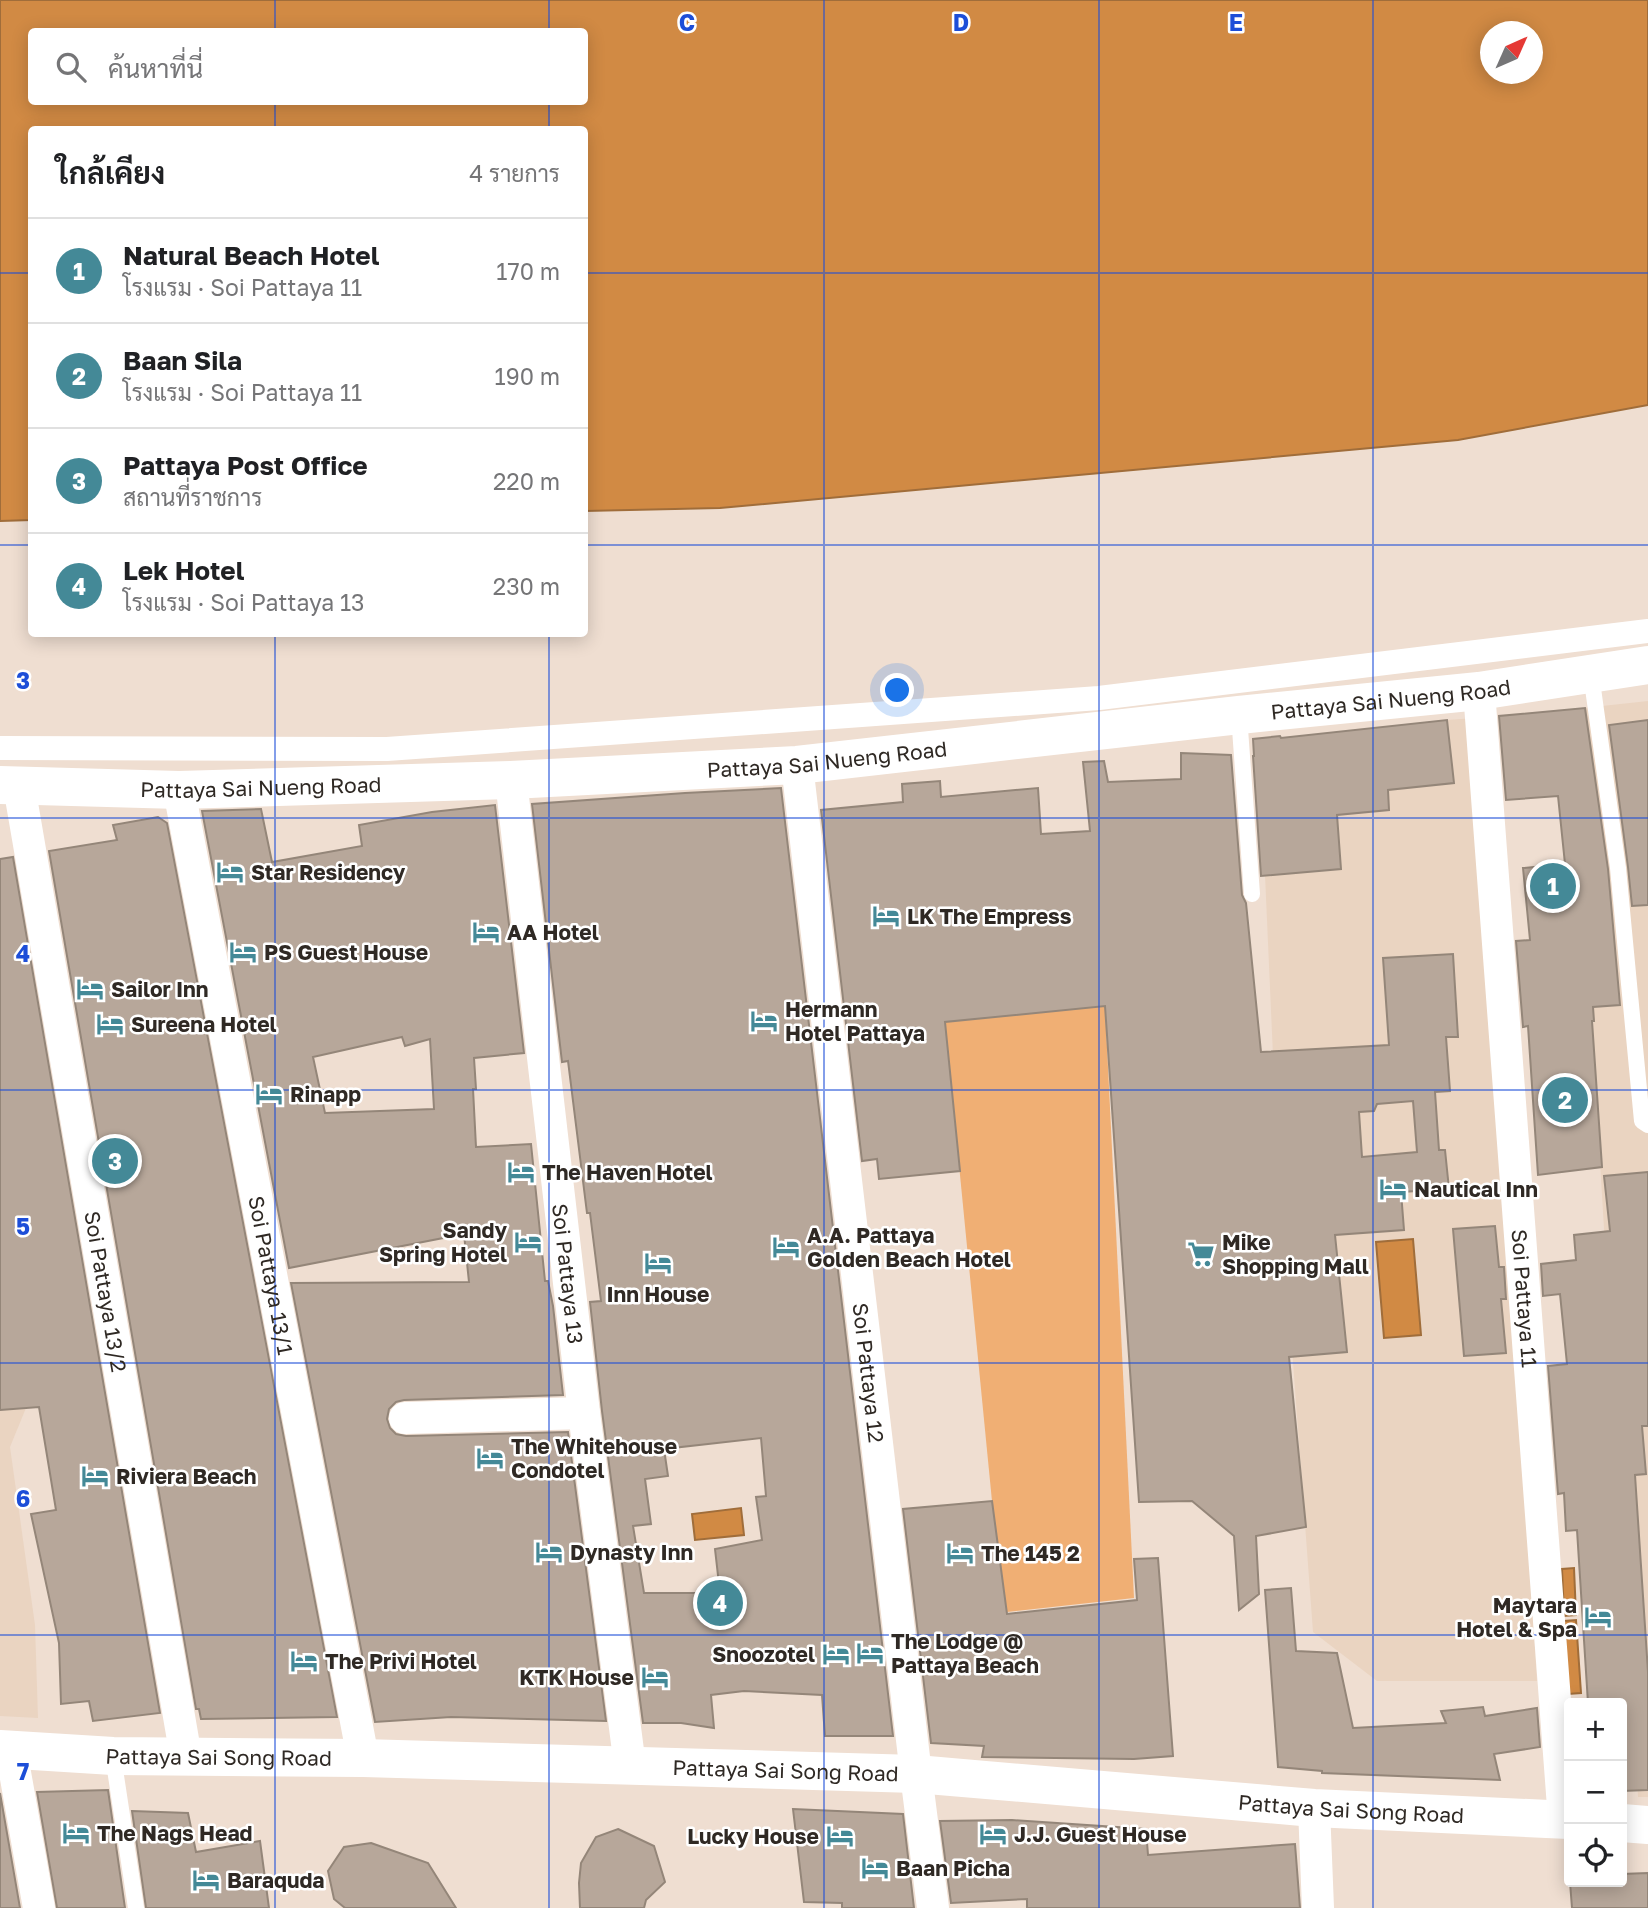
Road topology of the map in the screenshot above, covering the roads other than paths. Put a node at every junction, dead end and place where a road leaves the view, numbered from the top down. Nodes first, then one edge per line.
1 (1648, 631) edge
2 (1648, 665) edge
3 (1591, 674) junction
4 (1479, 691) junction
5 (1239, 715) junction
6 (0, 748) edge
7 (797, 765) junction
8 (511, 780) junction
9 (9, 785) edge
10 (179, 790) junction
11 (1252, 894) dead end
12 (1648, 1125) edge
13 (584, 1413) junction
14 (405, 1418) dead end
15 (6, 1750) edge
16 (113, 1756) junction
17 (186, 1757) junction
18 (363, 1758) junction
19 (630, 1766) junction
20 (916, 1774) junction
21 (1564, 1782) edge
22 (1314, 1808) junction
23 (1564, 1820) edge
24 (1627, 1823) edge
25 (1648, 1825) edge
26 (39, 1908) edge
27 (136, 1908) edge
28 (933, 1908) edge
29 (1318, 1908) edge

1 - 6 street
2 - 3 main road, Pattaya Sai Nueng Road
3 - 4 main road, Pattaya Sai Nueng Road
3 - 12 lane
4 - 5 main road, Pattaya Sai Nueng Road
4 - 21 street, Soi Pattaya 11
5 - 7 main road, Pattaya Sai Nueng Road
5 - 11 lane
7 - 8 main road, Pattaya Sai Nueng Road
7 - 20 street, Soi Pattaya 12
8 - 10 main road, Pattaya Sai Nueng Road
8 - 13 street, Soi Pattaya 13
9 - 10 main road, Pattaya Sai Nueng Road
9 - 17 street, Soi Pattaya 13/2
10 - 18 street, Soi Pattaya 13/1
13 - 14 street
13 - 19 street, Soi Pattaya 13
15 - 16 main road, Pattaya Sai Song Road
15 - 26 street
16 - 17 main road, Pattaya Sai Song Road
16 - 27 lane
17 - 18 main road, Pattaya Sai Song Road
18 - 19 main road, Pattaya Sai Song Road
19 - 20 main road, Pattaya Sai Song Road
20 - 22 main road, Pattaya Sai Song Road
20 - 28 street, Soi Pattaya 12
22 - 23 main road, Pattaya Sai Song Road
22 - 29 street
24 - 25 main road

